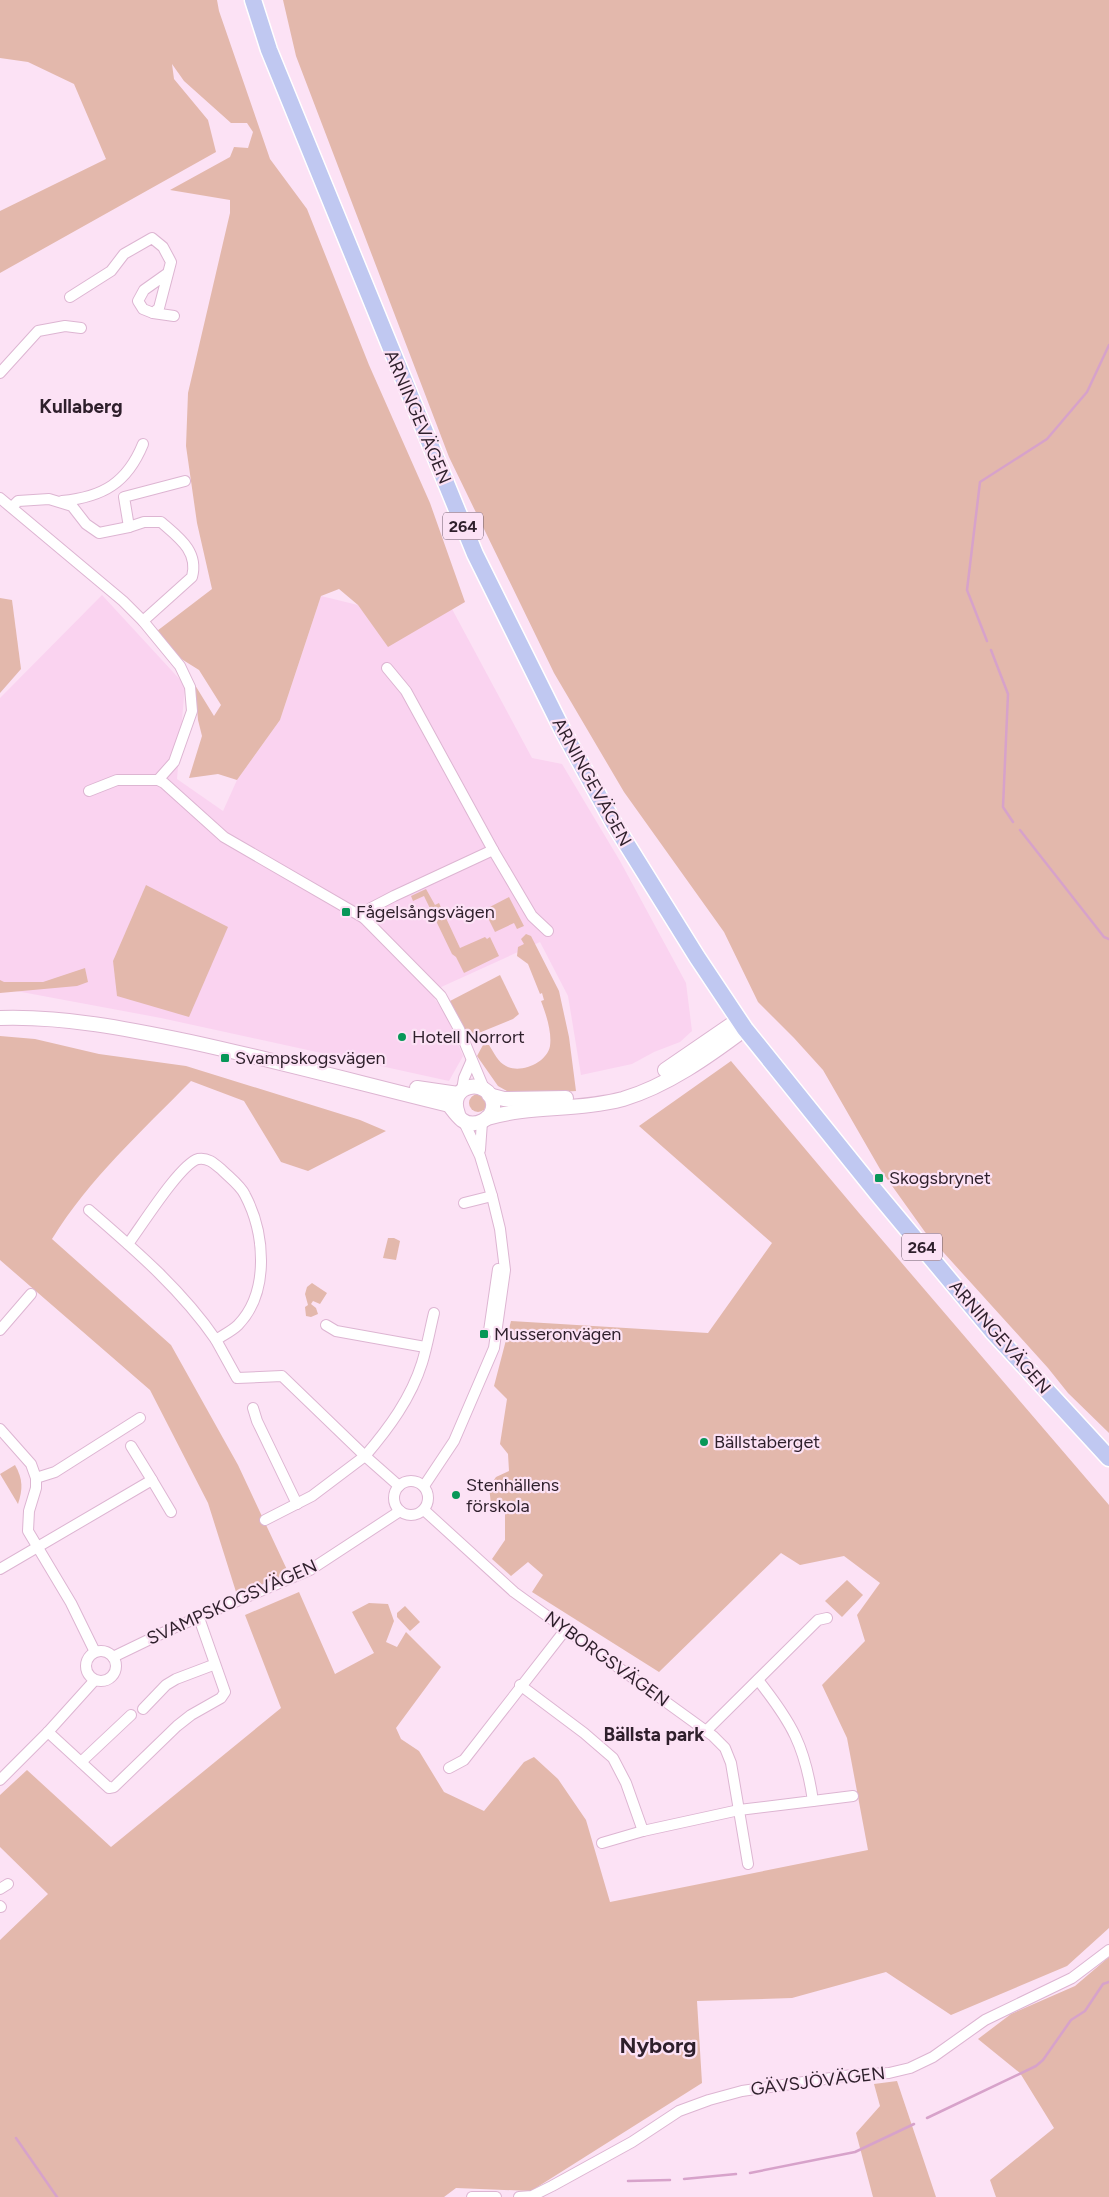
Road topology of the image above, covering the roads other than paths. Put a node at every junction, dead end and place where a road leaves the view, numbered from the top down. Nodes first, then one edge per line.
1 (253, 0) edge
2 (168, 273) junction
3 (70, 297) dead end
4 (153, 313) junction
5 (174, 316) dead end
6 (81, 328) dead end
7 (0, 373) edge
8 (143, 444) dead end
9 (184, 480) dead end
10 (0, 498) edge
11 (58, 502) junction
12 (12, 507) junction
13 (129, 527) junction
14 (143, 621) junction
15 (386, 668) dead end
16 (158, 780) junction
17 (89, 791) dead end
18 (494, 850) junction
19 (364, 918) junction
20 (548, 931) dead end
21 (0, 1018) edge
22 (742, 1024) junction
23 (266, 1058) junction
24 (471, 1062) junction
25 (460, 1092) junction
26 (487, 1093) junction
27 (559, 1103) junction
28 (460, 1117) junction
29 (484, 1120) junction
30 (480, 1156) junction
31 (492, 1196) junction
32 (464, 1203) dead end
33 (89, 1210) dead end
34 (128, 1244) junction
35 (31, 1294) dead end
36 (434, 1313) dead end
37 (326, 1325) dead end
38 (0, 1330) edge
39 (216, 1340) junction
40 (425, 1347) junction
41 (253, 1408) dead end
42 (140, 1418) dead end
43 (0, 1429) edge
44 (131, 1446) dead end
45 (365, 1456) junction
46 (1109, 1458) edge
47 (36, 1478) junction
48 (152, 1480) junction
49 (399, 1486) junction
50 (424, 1486) junction
51 (297, 1504) junction
52 (424, 1510) junction
53 (400, 1511) junction
54 (171, 1512) dead end
55 (265, 1520) dead end
56 (37, 1547) junction
57 (0, 1569) edge
58 (199, 1618) junction
59 (826, 1618) dead end
60 (566, 1629) junction
61 (95, 1652) junction
62 (113, 1657) junction
63 (213, 1664) junction
64 (94, 1680) junction
65 (758, 1680) junction
66 (520, 1685) junction
67 (143, 1709) dead end
68 (131, 1715) dead end
69 (706, 1731) junction
70 (48, 1732) junction
71 (81, 1762) junction
72 (450, 1768) dead end
73 (0, 1780) edge
74 (853, 1796) dead end
75 (813, 1801) junction
76 (739, 1810) junction
77 (643, 1831) junction
78 (602, 1843) dead end
79 (748, 1864) dead end
80 (1109, 1950) edge
81 (472, 2197) edge
82 (496, 2197) edge
83 (519, 2197) edge

1 - 22 main road, ARNINGEVÄGEN / 264
2 - 3 street
2 - 4 street
2 - 4 street
4 - 5 street
6 - 7 street
8 - 11 street
9 - 13 street
10 - 12 street
11 - 12 street
11 - 13 street
12 - 14 street
13 - 14 street
14 - 16 street
15 - 18 street
16 - 17 street
16 - 19 street
18 - 19 street
18 - 20 street
19 - 24 street
21 - 23 street
22 - 27 street
22 - 46 main road, ARNINGEVÄGEN / 264
23 - 25 street
23 - 28 street
24 - 25 street
24 - 26 street
25 - 26 street
25 - 28 street
26 - 27 street
26 - 29 street
27 - 29 street
28 - 29 street
28 - 30 street
29 - 30 street
30 - 31 street
31 - 32 street
31 - 50 street
33 - 34 street
34 - 39 street
34 - 39 street
35 - 38 street
36 - 40 street
37 - 40 street
39 - 45 street
40 - 45 street
41 - 51 street
42 - 47 street
43 - 47 street
44 - 48 street
45 - 49 street
45 - 51 street
47 - 56 street
48 - 54 street
48 - 56 street
49 - 50 street
49 - 53 street
50 - 52 street
51 - 55 street
52 - 53 street
52 - 60 street, NYBORGSVÄGEN
53 - 58 street, SVAMPSKOGSVÄGEN
56 - 57 street
56 - 61 street
58 - 62 street, SVAMPSKOGSVÄGEN
58 - 63 street
59 - 65 street
60 - 66 street
60 - 69 street, NYBORGSVÄGEN
61 - 62 street
61 - 64 street
62 - 64 street
63 - 67 street
63 - 71 street
64 - 70 street
65 - 69 street
65 - 75 street
66 - 72 street
66 - 77 street
68 - 71 street
69 - 76 street, NYBORGSVÄGEN
70 - 71 street
70 - 73 street
74 - 75 street
75 - 76 street
76 - 77 street
76 - 79 street, NYBORGSVÄGEN
77 - 78 street
80 - 83 street, GÄVSJÖVÄGEN
81 - 82 street

